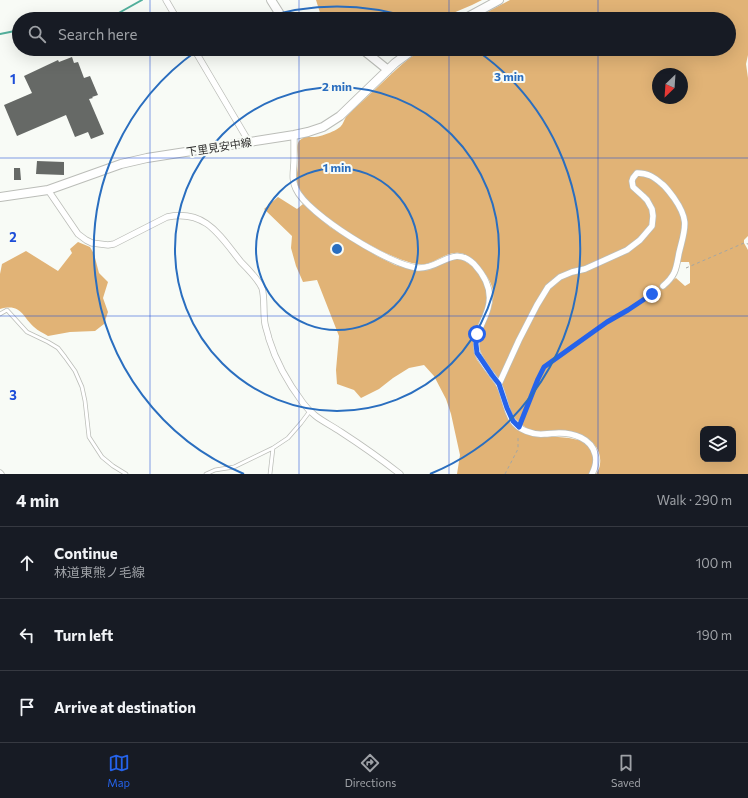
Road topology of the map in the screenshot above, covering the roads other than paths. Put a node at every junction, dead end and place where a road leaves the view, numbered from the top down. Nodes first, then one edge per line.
1 (166, 0) edge
2 (272, 0) edge
3 (499, 0) edge
4 (173, 12) edge
5 (279, 12) edge
6 (477, 12) edge
7 (198, 56) edge
8 (371, 56) edge
9 (405, 56) edge
10 (388, 70) junction
11 (294, 135) junction
12 (249, 142) junction
13 (48, 190) junction
14 (0, 196) edge
15 (663, 286) road end
16 (0, 314) edge
17 (499, 384) junction
18 (310, 411) junction
19 (273, 448) junction
20 (126, 474) edge
21 (206, 474) edge
22 (270, 474) edge
23 (400, 474) edge
24 (592, 474) edge

1 - 4 street
2 - 5 main road
3 - 6 main road
7 - 12 street
8 - 10 main road
9 - 10 main road, 下里見安中線
10 - 11 main road, 下里見安中線
11 - 12 main road, 下里見安中線
11 - 17 street
12 - 13 main road, 下里見安中線
13 - 14 main road, 下里見安中線
13 - 18 street
15 - 17 street
16 - 20 lane
17 - 24 street
18 - 19 lane
18 - 23 street
19 - 21 lane
19 - 22 lane

